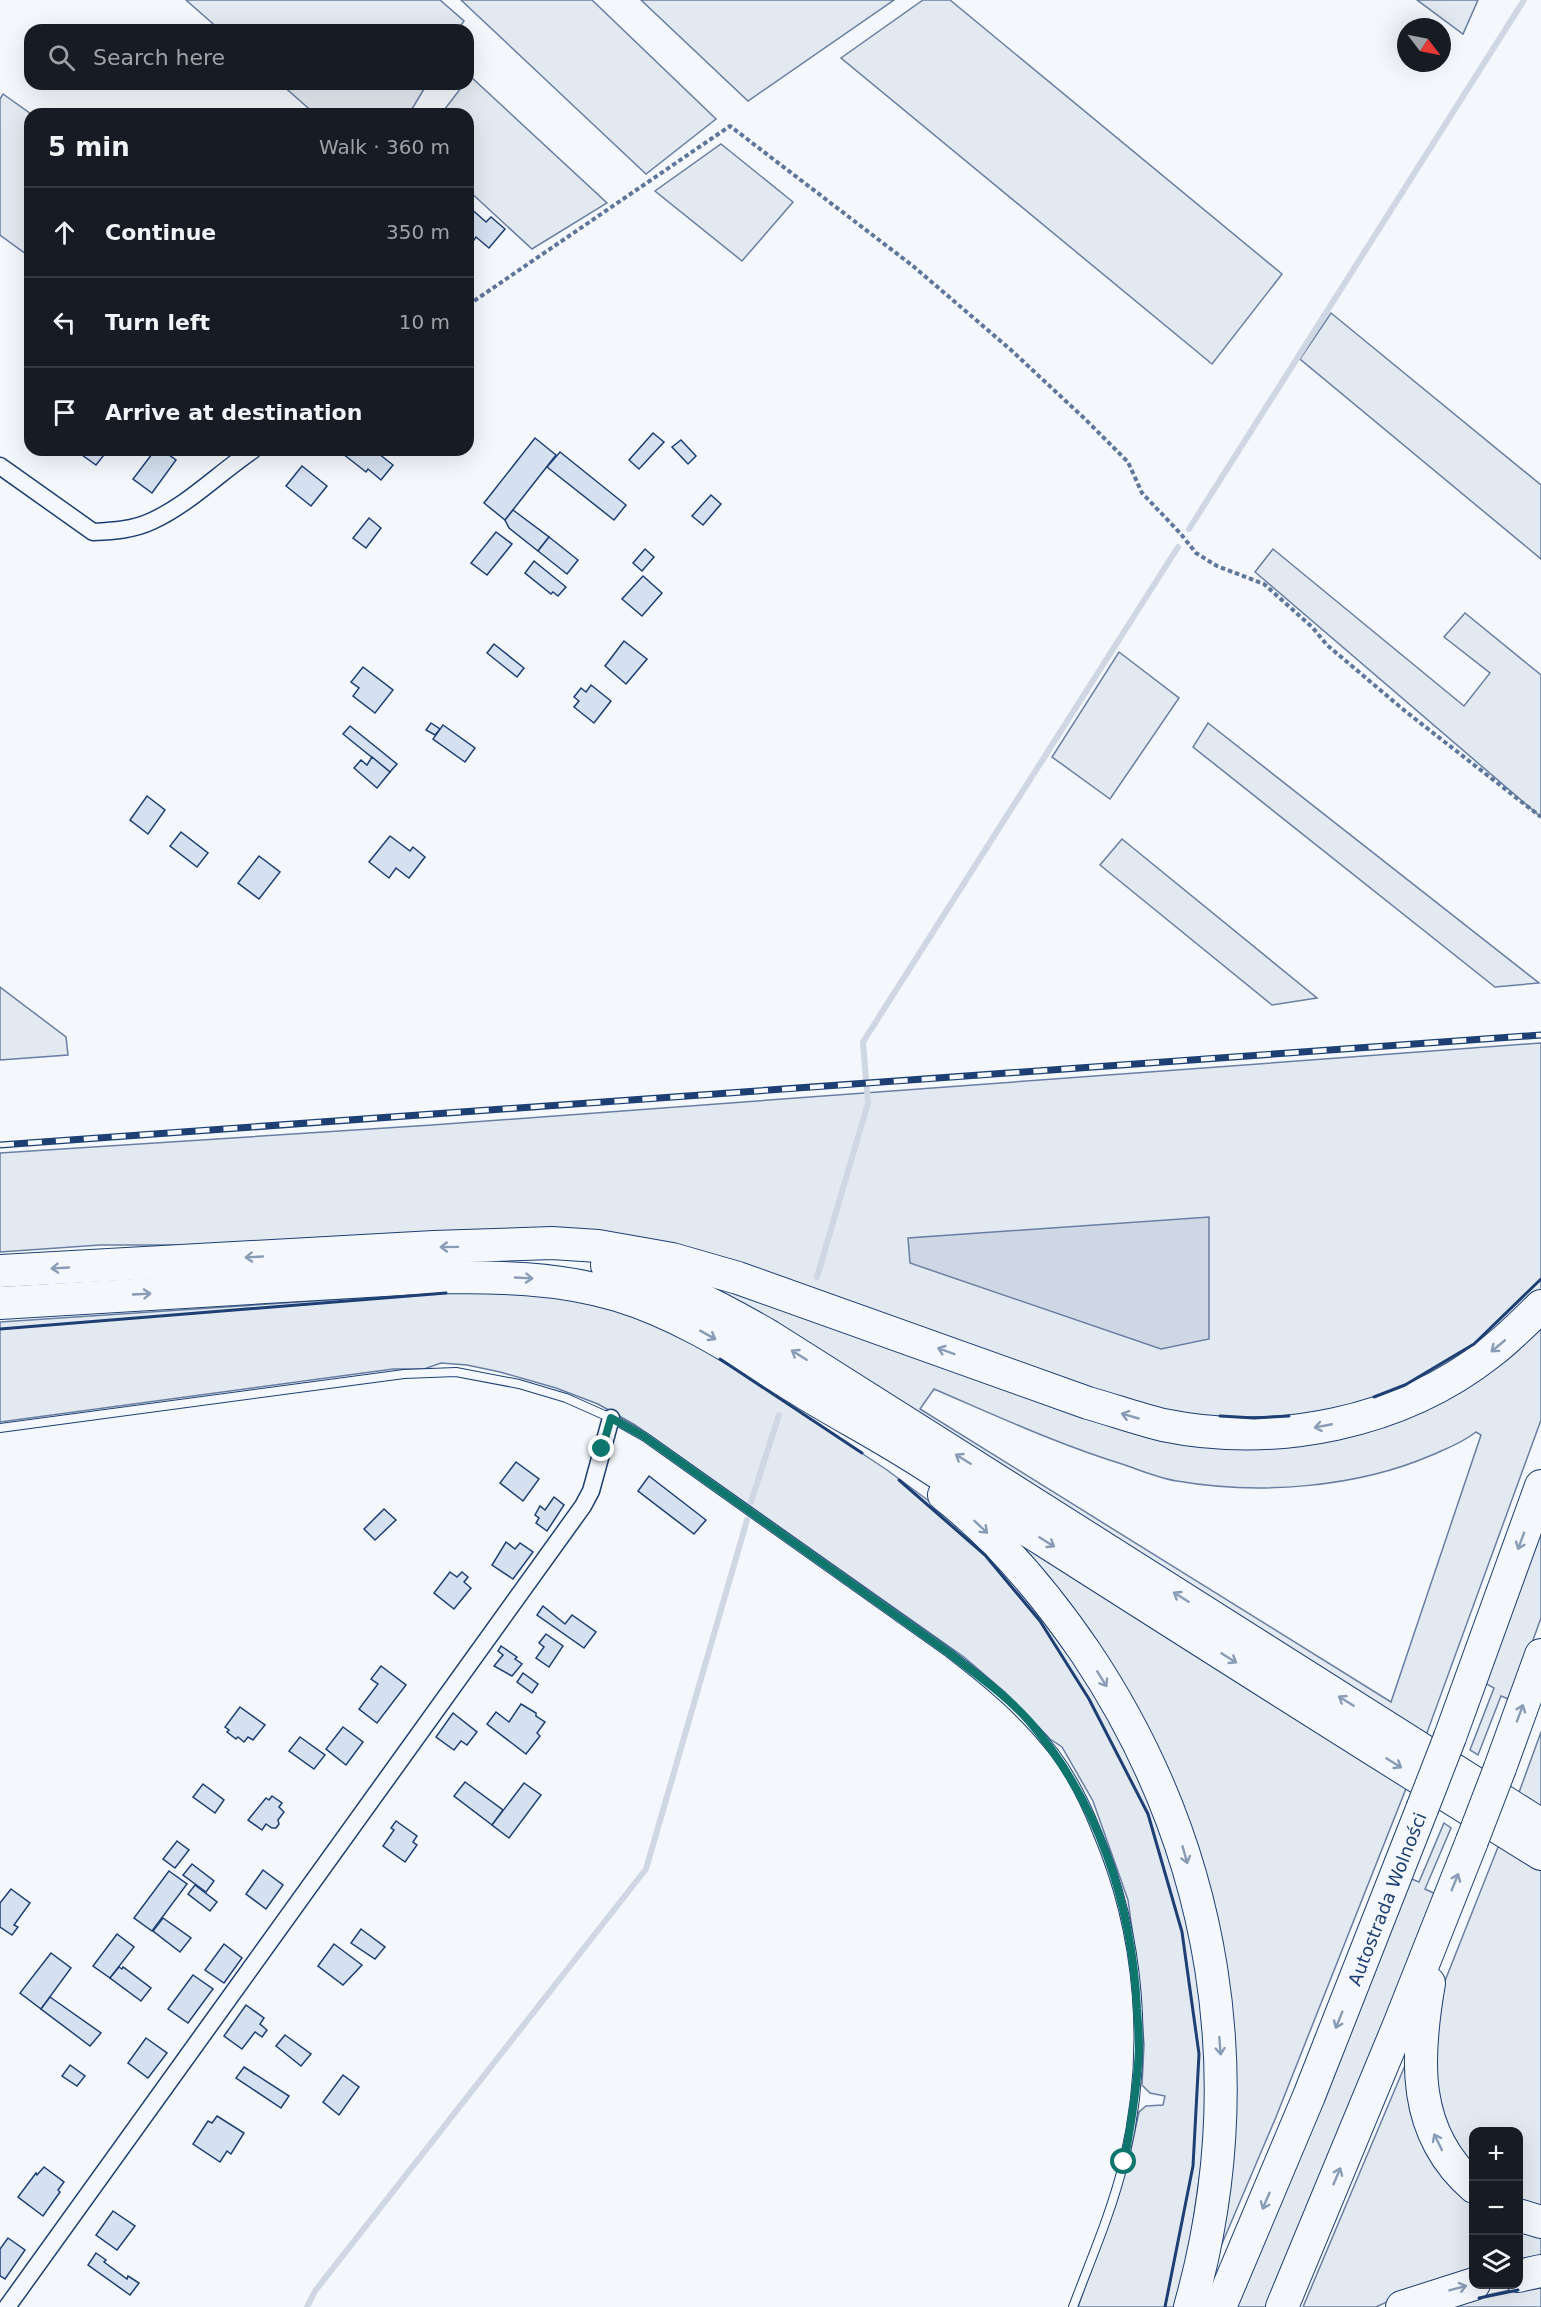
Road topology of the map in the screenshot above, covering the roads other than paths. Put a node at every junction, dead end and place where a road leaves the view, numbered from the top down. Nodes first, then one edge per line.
1 (245, 456) edge
2 (0, 466) edge
3 (507, 1246) junction
4 (0, 1271) edge
5 (0, 1303) edge
6 (1541, 1306) edge
7 (818, 1401) junction
8 (611, 1418) junction
9 (0, 1428) edge
10 (1541, 1486) edge
11 (1541, 1655) edge
12 (1541, 1825) edge
13 (1541, 1854) edge
14 (1439, 1923) junction
15 (1469, 2183) edge
16 (1523, 2217) edge
17 (1541, 2222) edge
18 (1541, 2271) edge
19 (1523, 2275) edge
20 (1469, 2285) edge
21 (7, 2307) edge
22 (1073, 2307) edge
23 (1190, 2307) edge
24 (1220, 2307) edge
25 (1282, 2307) edge
26 (1402, 2307) edge

1 - 2 street
3 -> 4 highway
6 -> 3 highway
12 -> 3 highway
5 -> 7 highway
7 -> 13 highway
7 -> 23 highway
8 - 9 lane
8 - 21 street
8 - 22 lane
10 -> 24 highway, Autostrada Wolności, bridge
14 -> 11 highway, bridge
15 -> 14 highway
25 -> 14 highway
16 - 17 highway
18 - 19 highway
26 -> 20 highway

